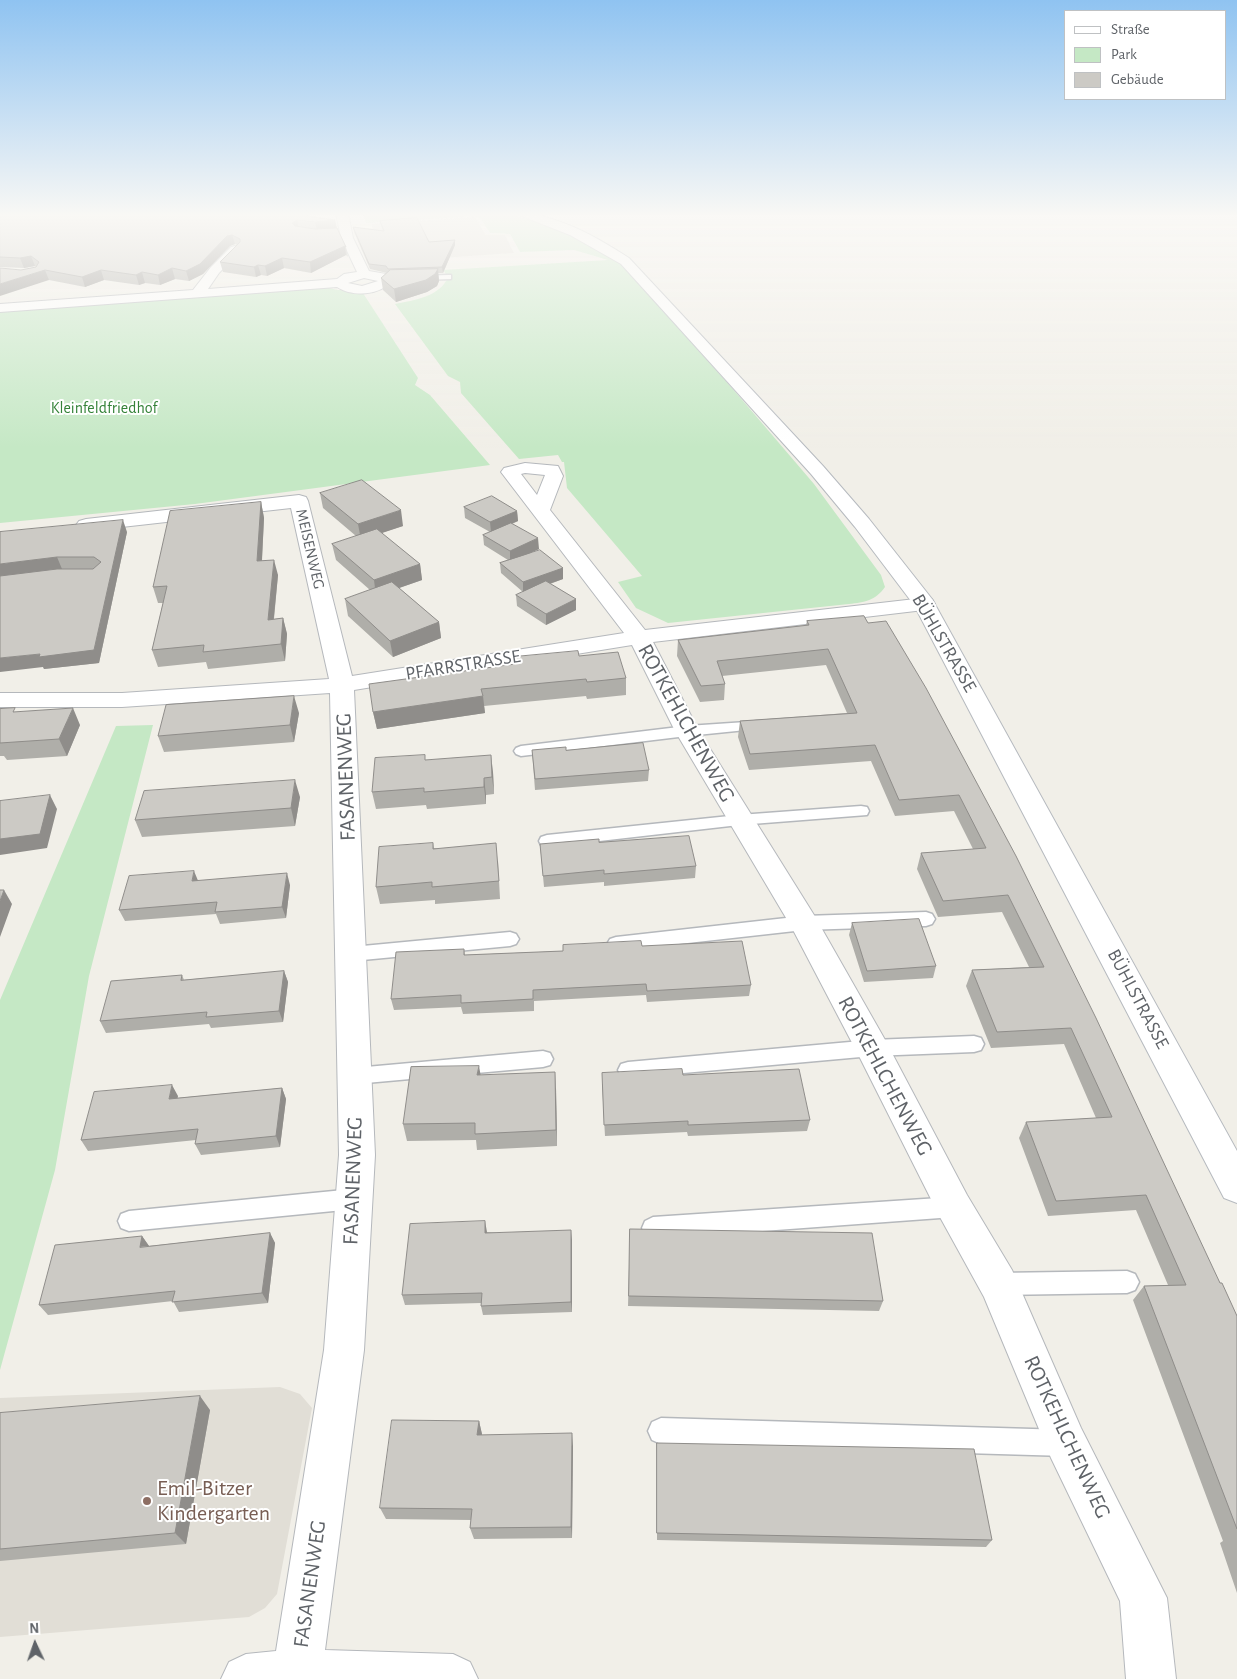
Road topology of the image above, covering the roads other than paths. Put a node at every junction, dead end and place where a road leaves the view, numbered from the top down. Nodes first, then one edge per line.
1 (199, 291) edge
2 (251, 291) edge
3 (655, 291) edge
4 (197, 294) junction
5 (0, 308) edge
6 (540, 511) junction
7 (68, 527) edge
8 (924, 604) junction
9 (639, 636) junction
10 (342, 685) junction
11 (0, 700) edge
12 (776, 723) edge
13 (687, 731) junction
14 (521, 752) dead end
15 (861, 811) dead end
16 (739, 820) junction
17 (547, 841) edge
18 (926, 919) dead end
19 (804, 924) junction
20 (510, 939) dead end
21 (609, 945) edge
22 (352, 954) junction
23 (974, 1044) dead end
24 (872, 1048) junction
25 (543, 1059) dead end
26 (628, 1070) edge
27 (355, 1076) junction
28 (1237, 1186) edge
29 (354, 1198) junction
30 (954, 1208) junction
31 (129, 1220) dead end
32 (653, 1228) edge
33 (1127, 1282) dead end
34 (998, 1284) junction
35 (661, 1431) dead end
36 (1066, 1443) junction
37 (297, 1674) junction
38 (246, 1679) edge
39 (453, 1679) edge
40 (1150, 1679) edge

1 - 4 street
2 - 4 street
3 - 8 street, BÜHLSTRASSE
4 - 5 street
6 - 6 street, ROTKEHLCHENWEG
6 - 9 street, ROTKEHLCHENWEG
7 - 10 street, MEISENWEG
8 - 9 street, PFARRSTRASSE
8 - 28 street, BÜHLSTRASSE
9 - 10 street, PFARRSTRASSE
9 - 13 street, ROTKEHLCHENWEG
10 - 11 street, PFARRSTRASSE
10 - 22 street, FASANENWEG
12 - 13 lane
13 - 14 lane
13 - 16 street, ROTKEHLCHENWEG
15 - 16 lane
16 - 17 lane
16 - 19 street, ROTKEHLCHENWEG
18 - 19 lane
19 - 21 lane
19 - 24 street, ROTKEHLCHENWEG
20 - 22 lane
22 - 27 street, FASANENWEG
23 - 24 lane
24 - 26 lane
24 - 30 street, ROTKEHLCHENWEG
25 - 27 lane
27 - 29 street, FASANENWEG
29 - 31 lane
29 - 37 street, FASANENWEG
30 - 32 lane
30 - 34 street, ROTKEHLCHENWEG
33 - 34 lane
34 - 36 street, ROTKEHLCHENWEG
35 - 36 lane
36 - 40 street, ROTKEHLCHENWEG
37 - 38 street
37 - 39 street

